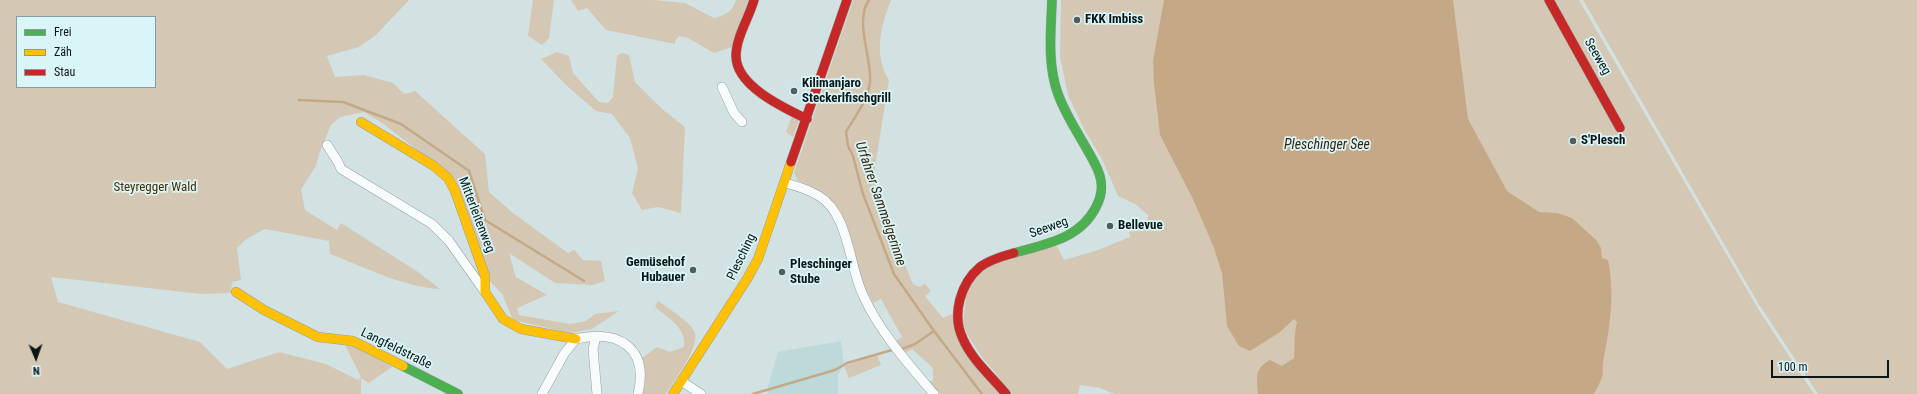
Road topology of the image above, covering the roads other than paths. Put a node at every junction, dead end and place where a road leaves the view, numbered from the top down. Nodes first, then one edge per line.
1 (754, 0) edge
2 (847, 0) edge
3 (1052, 0) edge
4 (1549, 0) edge
5 (722, 87) dead end
6 (806, 119) junction
7 (362, 122) dead end
8 (742, 122) dead end
9 (1620, 128) dead end
10 (327, 145) dead end
11 (785, 182) junction
12 (236, 292) dead end
13 (485, 292) junction
14 (596, 337) junction
15 (576, 339) junction
16 (681, 382) junction
17 (546, 392) edge
18 (697, 393) edge
19 (458, 394) edge
20 (597, 394) edge
21 (638, 394) edge
22 (673, 394) edge
23 (934, 394) edge
24 (1006, 394) edge

1 - 6 street
2 - 6 street, Plesching
3 - 24 street, Seeweg
4 - 9 street, Seeweg
5 - 8 street
6 - 11 street, Plesching
7 - 13 street, Mitterleitenweg
10 - 13 street, Mitterleitenweg
11 - 16 street, Plesching
11 - 23 street
12 - 19 street, Langfeldstraße
13 - 15 street, Mitterleitenweg
14 - 15 street
14 - 20 street
14 - 21 street
15 - 17 street
16 - 18 street
16 - 22 street, Plesching

